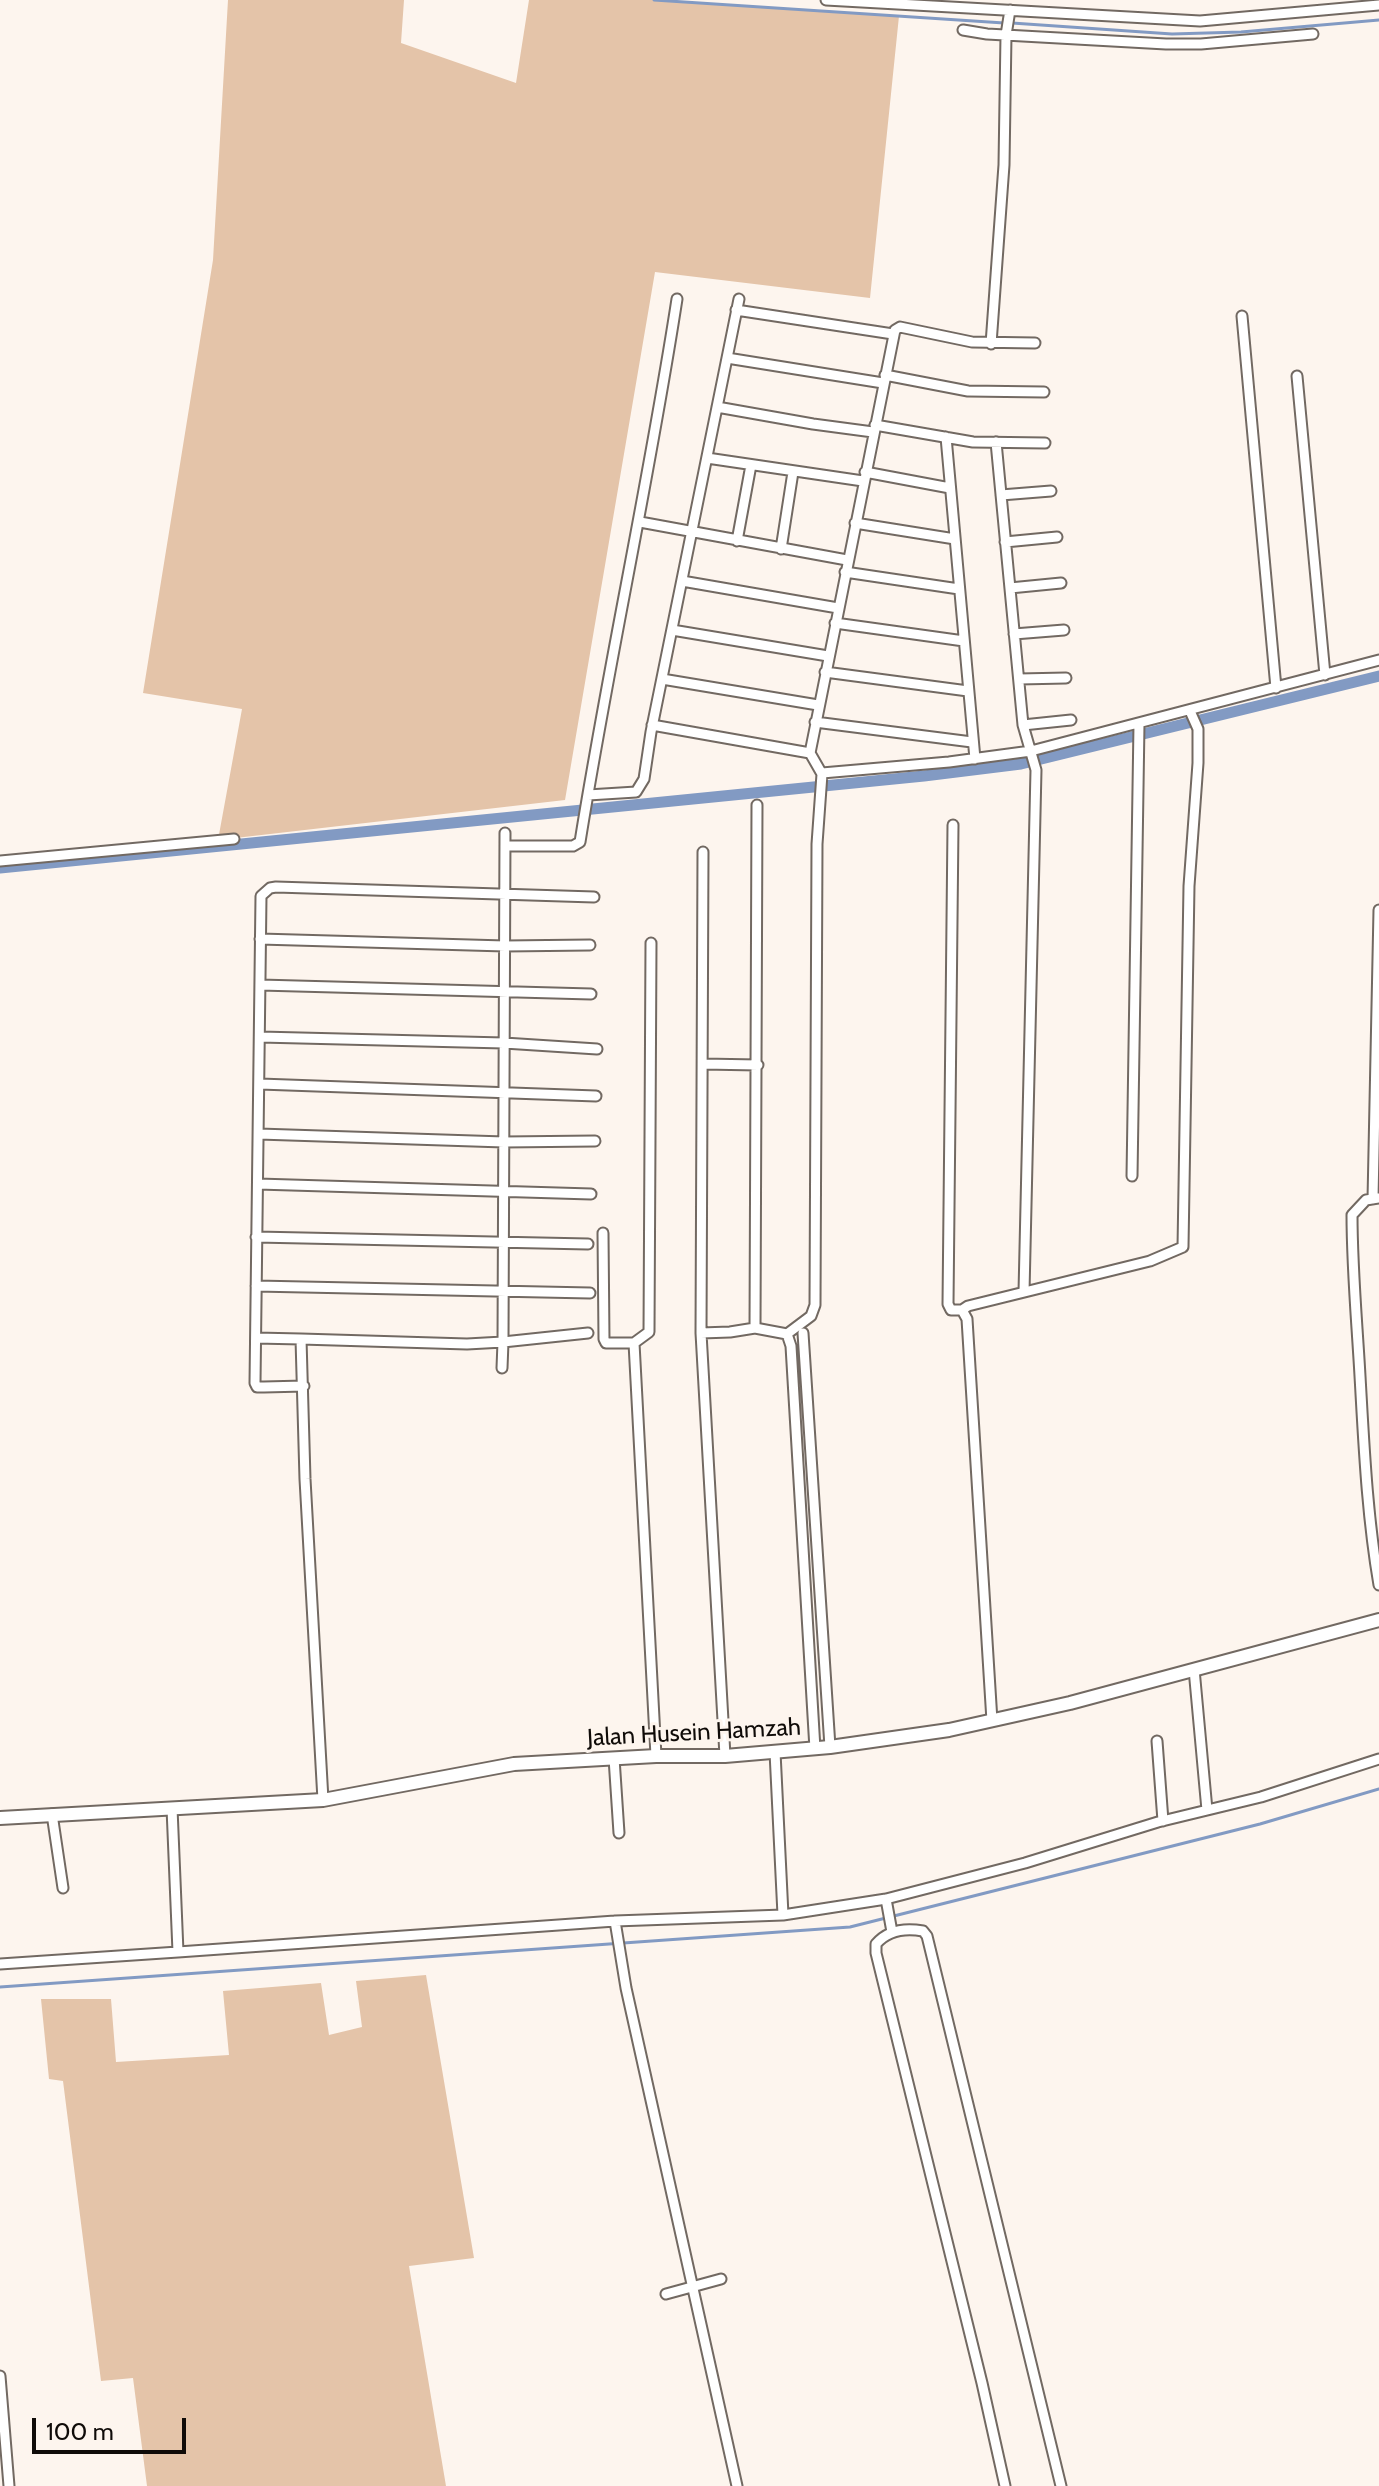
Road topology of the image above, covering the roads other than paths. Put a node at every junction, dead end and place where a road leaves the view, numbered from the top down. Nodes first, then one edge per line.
1 (826, 0) edge
2 (1379, 5) edge
3 (1010, 10) junction
4 (963, 30) dead end
5 (1006, 33) junction
6 (1313, 34) dead end
7 (677, 299) dead end
8 (1242, 316) dead end
9 (893, 334) junction
10 (1035, 343) dead end
11 (991, 344) junction
12 (727, 358) junction
13 (1297, 376) dead end
14 (884, 379) junction
15 (1044, 392) dead end
16 (717, 407) junction
17 (874, 428) junction
18 (946, 437) junction
19 (996, 442) junction
20 (1045, 443) dead end
21 (707, 458) junction
22 (751, 465) junction
23 (793, 472) junction
24 (864, 477) junction
25 (950, 488) junction
26 (1051, 491) dead end
27 (1001, 495) junction
28 (640, 522) junction
29 (855, 523) junction
30 (691, 533) junction
31 (1057, 537) dead end
32 (955, 539) junction
33 (737, 541) junction
34 (1005, 542) junction
35 (781, 549) junction
36 (847, 560) junction
37 (845, 572) junction
38 (682, 581) junction
39 (1061, 583) dead end
40 (1010, 588) junction
41 (959, 589) junction
42 (838, 608) junction
43 (835, 623) junction
44 (672, 630) junction
45 (1064, 630) dead end
46 (1014, 634) junction
47 (964, 641) junction
48 (828, 656) junction
49 (1379, 660) edge
50 (825, 672) junction
51 (1325, 675) junction
52 (1066, 678) dead end
53 (662, 679) junction
54 (1019, 679) junction
55 (1276, 688) junction
56 (968, 691) junction
57 (818, 705) junction
58 (1190, 711) junction
59 (1071, 720) dead end
60 (815, 722) junction
61 (652, 725) junction
62 (1023, 725) junction
63 (1139, 725) junction
64 (972, 742) junction
65 (1031, 751) junction
66 (810, 753) junction
67 (975, 759) junction
68 (822, 774) junction
69 (587, 799) junction
70 (757, 805) dead end
71 (953, 825) dead end
72 (505, 833) dead end
73 (234, 839) dead end
74 (505, 846) junction
75 (703, 852) dead end
76 (0, 861) edge
77 (505, 895) junction
78 (594, 897) dead end
79 (1379, 910) edge
80 (1379, 925) edge
81 (260, 939) junction
82 (651, 943) dead end
83 (590, 945) dead end
84 (505, 946) junction
85 (260, 985) junction
86 (504, 993) junction
87 (591, 994) dead end
88 (260, 1037) junction
89 (504, 1043) junction
90 (597, 1049) dead end
91 (703, 1064) junction
92 (758, 1065) junction
93 (260, 1084) junction
94 (504, 1093) junction
95 (596, 1096) dead end
96 (259, 1134) junction
97 (595, 1141) dead end
98 (504, 1142) junction
99 (1132, 1176) dead end
100 (258, 1184) junction
101 (504, 1192) junction
102 (591, 1194) dead end
103 (1376, 1198) edge
104 (603, 1233) dead end
105 (256, 1237) junction
106 (505, 1242) junction
107 (588, 1244) dead end
108 (256, 1286) junction
109 (505, 1291) junction
110 (1024, 1292) junction
111 (590, 1293) dead end
112 (962, 1310) junction
113 (755, 1328) junction
114 (588, 1333) dead end
115 (701, 1333) junction
116 (803, 1333) dead end
117 (787, 1334) junction
118 (256, 1338) junction
119 (301, 1339) junction
120 (503, 1342) junction
121 (634, 1343) junction
122 (793, 1365) junction
123 (806, 1365) junction
124 (502, 1368) dead end
125 (304, 1386) junction
126 (1379, 1585) edge
127 (1379, 1620) edge
128 (822, 1626) junction
129 (807, 1627) junction
130 (1194, 1669) junction
131 (992, 1721) junction
132 (1157, 1741) dead end
133 (830, 1747) junction
134 (815, 1749) junction
135 (775, 1752) junction
136 (656, 1756) junction
137 (725, 1756) junction
138 (614, 1758) junction
139 (1379, 1759) edge
140 (323, 1800) junction
141 (172, 1808) junction
142 (1207, 1810) junction
143 (52, 1814) junction
144 (0, 1818) edge
145 (1163, 1821) junction
146 (619, 1833) dead end
147 (63, 1888) dead end
148 (887, 1902) junction
149 (783, 1915) junction
150 (616, 1925) junction
151 (891, 1929) junction
152 (178, 1952) junction
153 (0, 1964) edge
154 (721, 2279) dead end
155 (694, 2287) junction
156 (666, 2294) dead end
157 (0, 2376) edge
158 (9, 2486) edge
159 (737, 2486) edge
160 (1005, 2486) edge
161 (1061, 2486) edge

1 - 3 street
2 - 3 street
3 - 5 street
4 - 5 street
5 - 6 street
5 - 11 street
7 - 28 street
8 - 55 street
9 - 11 street
9 - 12 street
9 - 14 street
10 - 11 street
12 - 14 street
12 - 16 street
13 - 51 street
14 - 15 street
14 - 17 street
16 - 17 street
16 - 21 street
17 - 18 street
17 - 24 street
18 - 19 street
18 - 25 street
19 - 20 street
19 - 27 street
21 - 22 street
21 - 30 street
22 - 23 street
22 - 33 street
23 - 24 street
23 - 35 street
24 - 25 street
24 - 29 street
25 - 32 street
26 - 27 street
27 - 34 street
28 - 30 street
28 - 69 street
29 - 32 street
29 - 36 street
30 - 33 street
30 - 38 street
31 - 34 street
32 - 41 street
33 - 35 street
34 - 40 street
35 - 36 street
36 - 37 street
37 - 41 street
37 - 42 street
38 - 42 street
38 - 44 street
39 - 40 street
40 - 46 street
41 - 47 street
42 - 43 street
43 - 47 street
43 - 48 street
44 - 48 street
44 - 53 street
45 - 46 street
46 - 54 street
47 - 56 street
48 - 50 street
49 - 51 street
50 - 56 street
50 - 57 street
51 - 55 street
52 - 54 street
53 - 57 street
53 - 61 street
54 - 62 street
55 - 58 street
56 - 64 street
57 - 60 street
58 - 63 street
58 - 110 street
59 - 62 street
60 - 64 street
60 - 66 street
61 - 66 street
61 - 69 street
62 - 65 street
63 - 65 street
63 - 99 street
64 - 67 street
65 - 67 street
65 - 110 street
66 - 68 street
67 - 68 street
68 - 117 street
69 - 74 street
70 - 92 street
71 - 112 street
72 - 74 street
73 - 76 street
74 - 77 street
75 - 91 street
77 - 78 street
77 - 81 street
77 - 84 street
79 - 80 street
80 - 103 street
81 - 84 street
81 - 85 street
82 - 121 street
83 - 84 street
84 - 86 street
85 - 86 street
85 - 88 street
86 - 87 street
86 - 89 street
88 - 89 street
88 - 93 street
89 - 90 street
89 - 94 street
91 - 92 street
91 - 115 street
92 - 113 street
93 - 94 street
93 - 96 street
94 - 95 street
94 - 98 street
96 - 98 street
96 - 100 street
97 - 98 street
98 - 101 street
100 - 101 street
100 - 105 street
101 - 102 street
101 - 106 street
103 - 126 street
104 - 121 street
105 - 106 street
105 - 108 street
106 - 107 street
106 - 109 street
108 - 109 street
108 - 118 street
109 - 111 street
109 - 120 street
110 - 112 street
112 - 131 street
113 - 115 street
113 - 117 street
114 - 120 street
115 - 137 street
116 - 123 street
117 - 122 street
118 - 119 street
118 - 125 street
119 - 120 street
119 - 125 street
120 - 124 street
121 - 136 street
122 - 123 street
122 - 129 street
123 - 128 street
125 - 140 street
127 - 130 street, Jalan Husein Hamzah
128 - 129 street
128 - 133 street
129 - 134 street
130 - 131 street, Jalan Husein Hamzah
130 - 142 street
131 - 133 street, Jalan Husein Hamzah
132 - 145 street
133 - 134 street, Jalan Husein Hamzah
134 - 135 street, Jalan Husein Hamzah
135 - 137 street, Jalan Husein Hamzah
135 - 149 street
136 - 137 street, Jalan Husein Hamzah
136 - 138 street, Jalan Husein Hamzah
138 - 140 street, Jalan Husein Hamzah
138 - 146 street
139 - 142 street
140 - 141 street, Jalan Husein Hamzah
141 - 143 street, Jalan Husein Hamzah
141 - 152 street
142 - 145 street
143 - 144 street, Jalan Husein Hamzah
143 - 147 street
145 - 148 street
148 - 149 street
148 - 151 street
149 - 150 street
150 - 152 street
150 - 155 street
151 - 160 street
151 - 161 street
152 - 153 street
154 - 155 street
155 - 156 street
155 - 159 street
157 - 158 street

